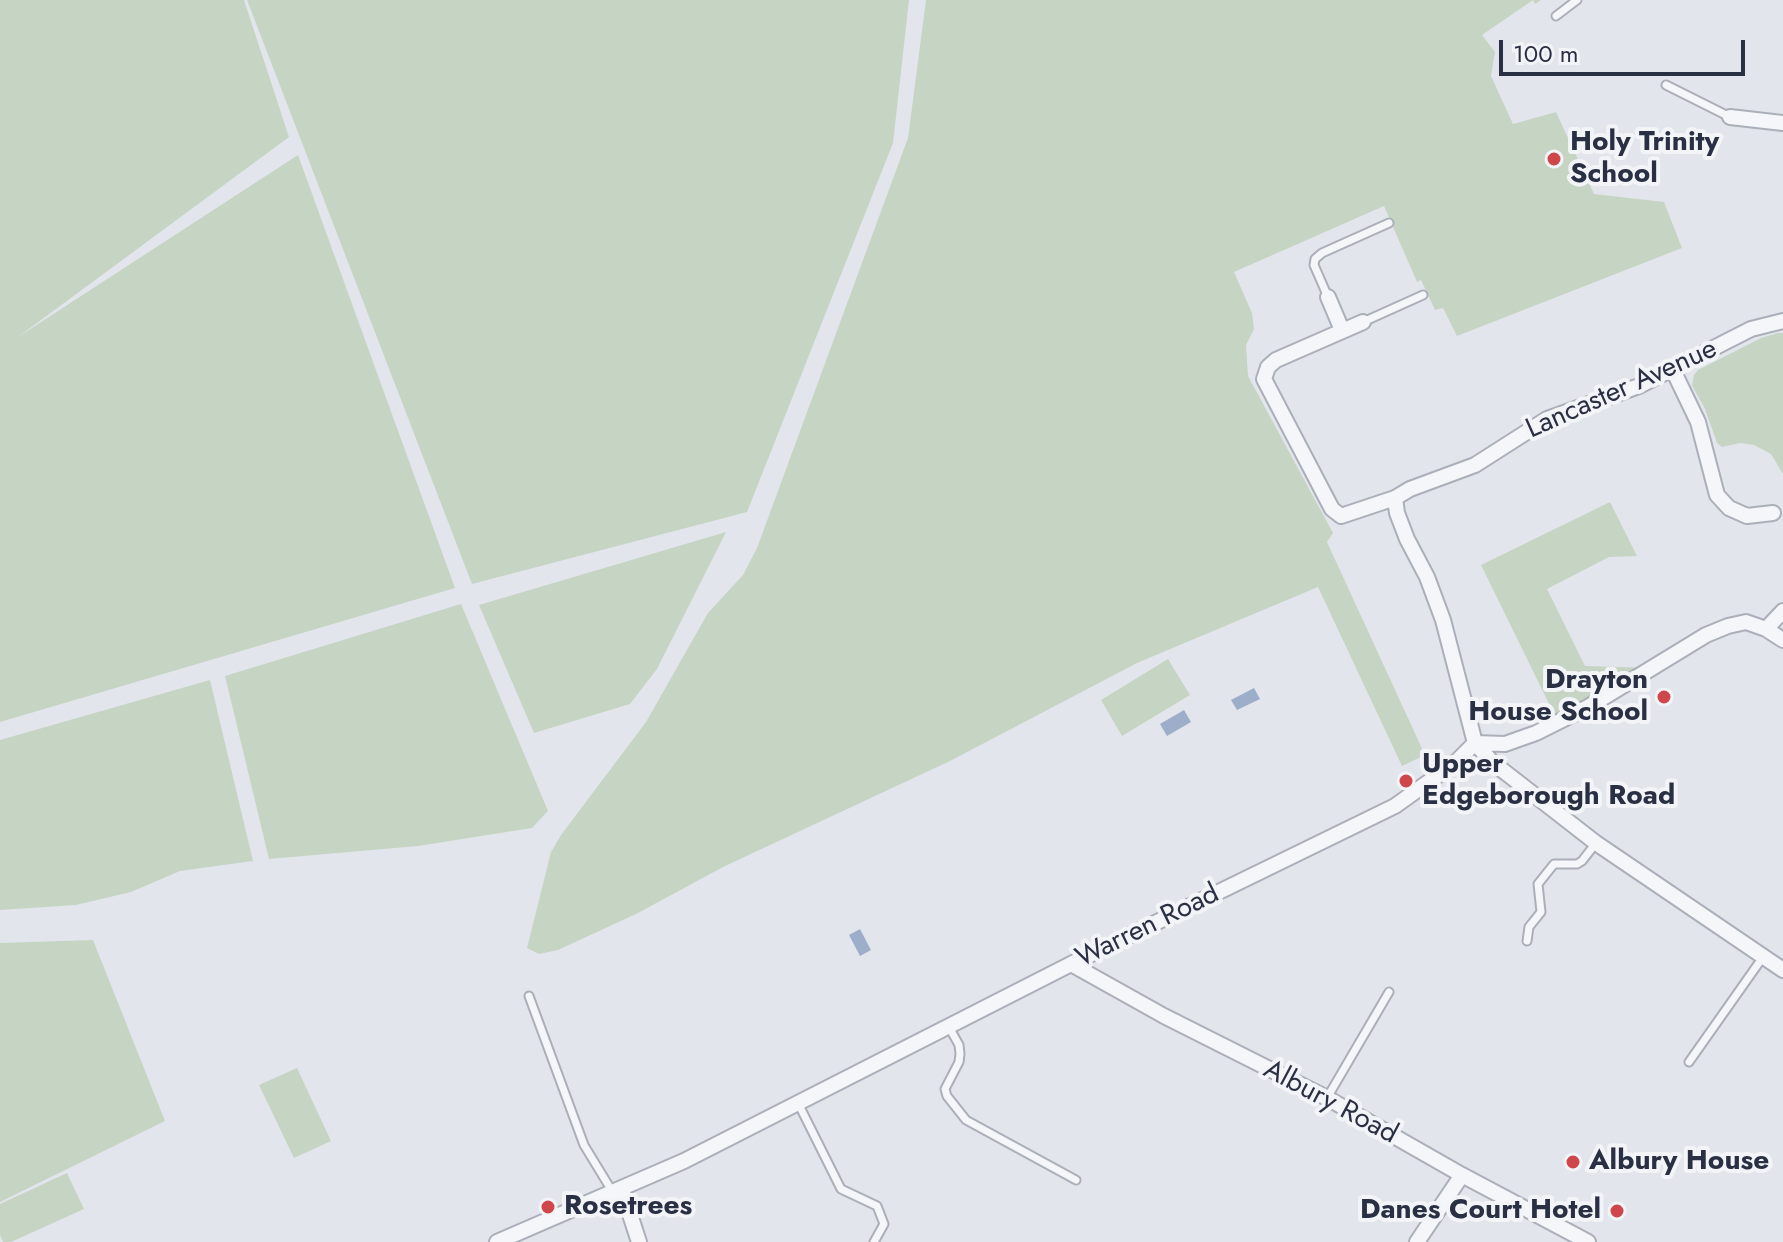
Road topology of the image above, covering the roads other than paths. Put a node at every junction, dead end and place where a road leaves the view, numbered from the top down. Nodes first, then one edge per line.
1 (1577, 0) edge
2 (1556, 16) dead end
3 (1666, 85) dead end
4 (1730, 117) joint
5 (1783, 123) edge
6 (1389, 223) dead end
7 (1423, 295) dead end
8 (1328, 297) joint
9 (1783, 321) edge
10 (1363, 322) joint
11 (1342, 330) junction
12 (1673, 370) junction
13 (1395, 498) junction
14 (1773, 513) dead end
15 (1783, 611) edge
16 (1766, 629) junction
17 (1783, 640) edge
18 (1475, 743) junction
19 (1596, 843) junction
20 (1527, 941) dead end
21 (1763, 957) junction
22 (1071, 964) junction
23 (1783, 970) edge
24 (1389, 992) dead end
25 (529, 996) dead end
26 (949, 1027) junction
27 (1689, 1062) dead end
28 (1327, 1098) junction
29 (799, 1105) junction
30 (1462, 1175) junction
31 (1076, 1180) dead end
32 (617, 1192) junction
33 (497, 1242) edge
34 (639, 1242) edge
35 (874, 1242) edge
36 (1417, 1242) edge
37 (1588, 1242) edge

1 - 2 lane
3 - 4 lane
4 - 5 street
6 - 8 lane
7 - 10 lane
8 - 11 street
9 - 12 street, Lancaster Avenue
10 - 11 street
11 - 13 street, Lancaster Avenue
12 - 13 street, Lancaster Avenue
12 - 14 street
13 - 18 street
15 - 16 street
16 - 17 street
16 - 18 street
18 - 19 street
18 - 22 street, Warren Road
19 - 20 lane
19 - 21 street
21 - 23 street
21 - 27 lane
22 - 26 street, Warren Road
22 - 28 street, Albury Road
24 - 28 lane
25 - 32 lane
26 - 29 street, Warren Road
26 - 31 lane
28 - 30 street, Albury Road
29 - 32 street, Warren Road
29 - 35 lane
30 - 36 street
30 - 37 street, Albury Road
32 - 33 street, Warren Road
32 - 34 street

